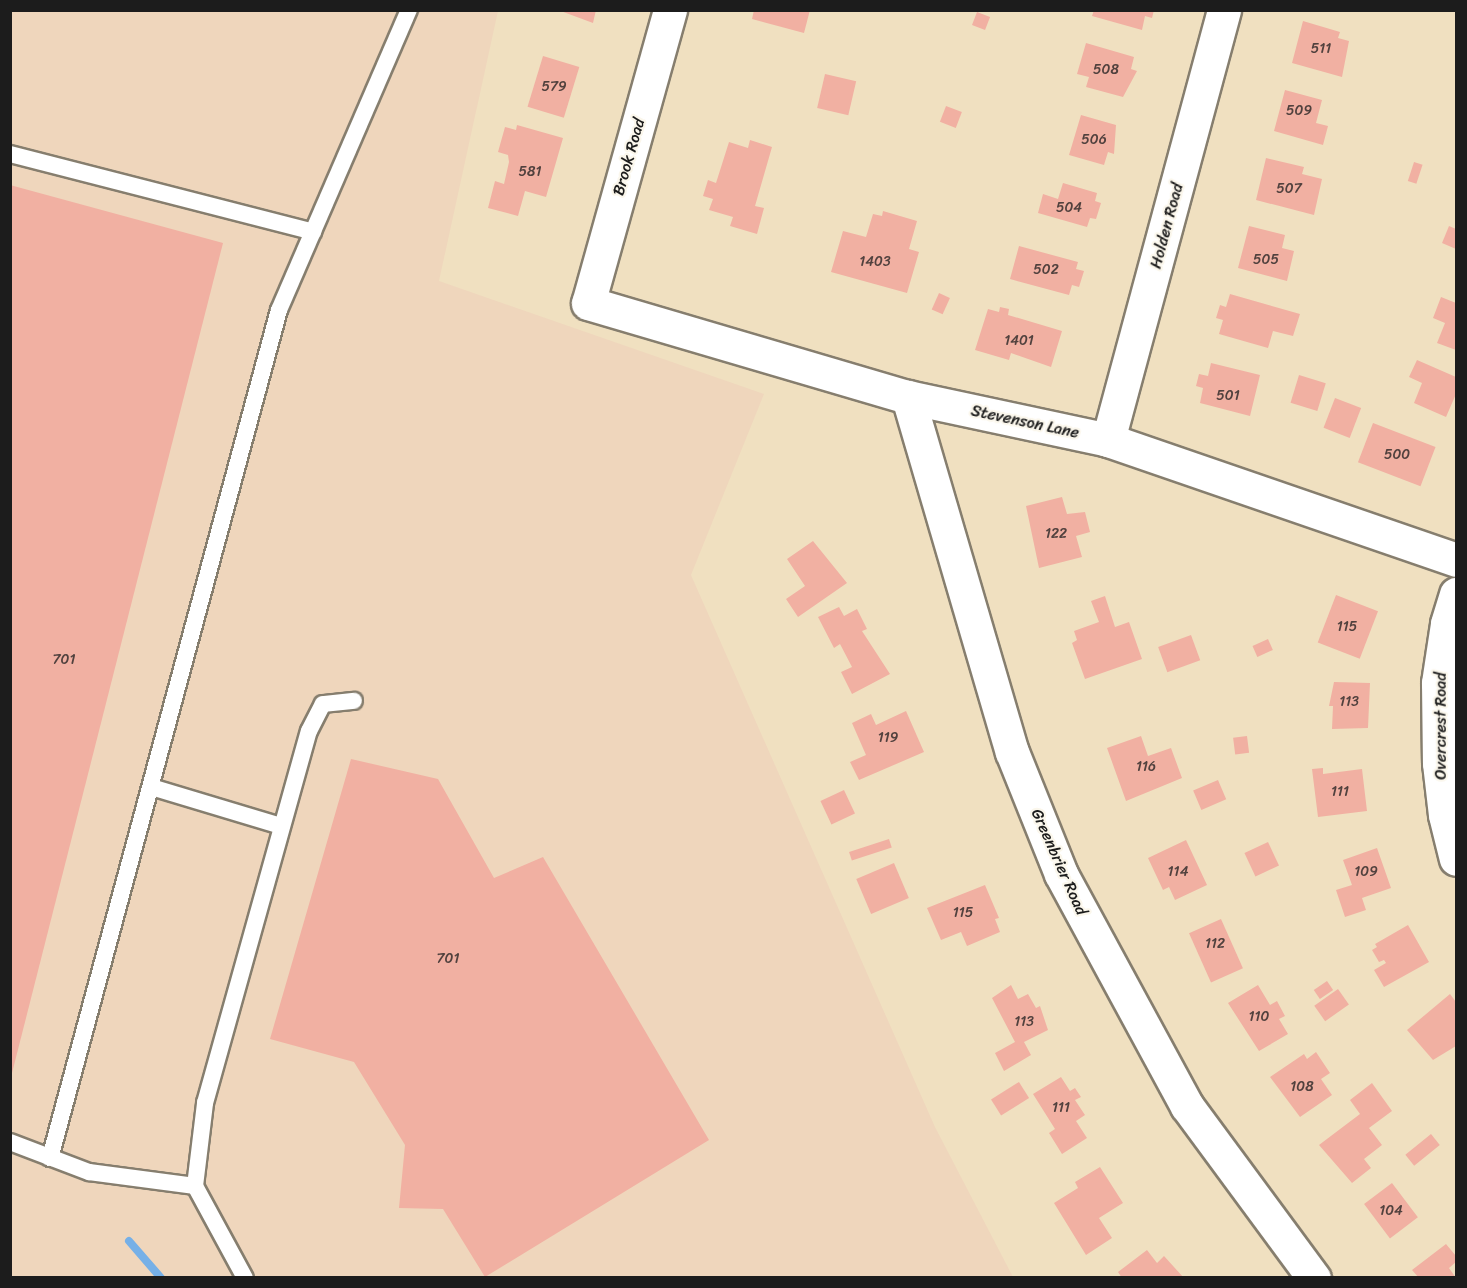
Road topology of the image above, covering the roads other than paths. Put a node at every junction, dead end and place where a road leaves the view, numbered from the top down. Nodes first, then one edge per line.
1 (409, 10) edge
2 (670, 10) edge
3 (1224, 10) edge
4 (10, 154) edge
5 (313, 232) junction
6 (588, 303) joint
7 (908, 397) junction
8 (1108, 440) junction
9 (1456, 560) edge
10 (1456, 594) edge
11 (354, 701) dead end
12 (151, 787) junction
13 (281, 826) junction
14 (1456, 859) edge
15 (10, 1142) edge
16 (50, 1158) junction
17 (195, 1186) junction
18 (245, 1278) edge
19 (1314, 1278) edge

1 - 5 lane
2 - 6 street, Brook Road
3 - 8 street, Holden Road
4 - 5 lane
5 - 12 lane
6 - 7 street, Stevenson Lane
7 - 8 street, Stevenson Lane
7 - 19 street, Greenbrier Road
8 - 9 street, Stevenson Lane
10 - 14 street, Overcrest Road
11 - 13 lane
12 - 13 lane
12 - 16 lane
13 - 17 lane
15 - 16 lane
16 - 17 lane
17 - 18 lane

